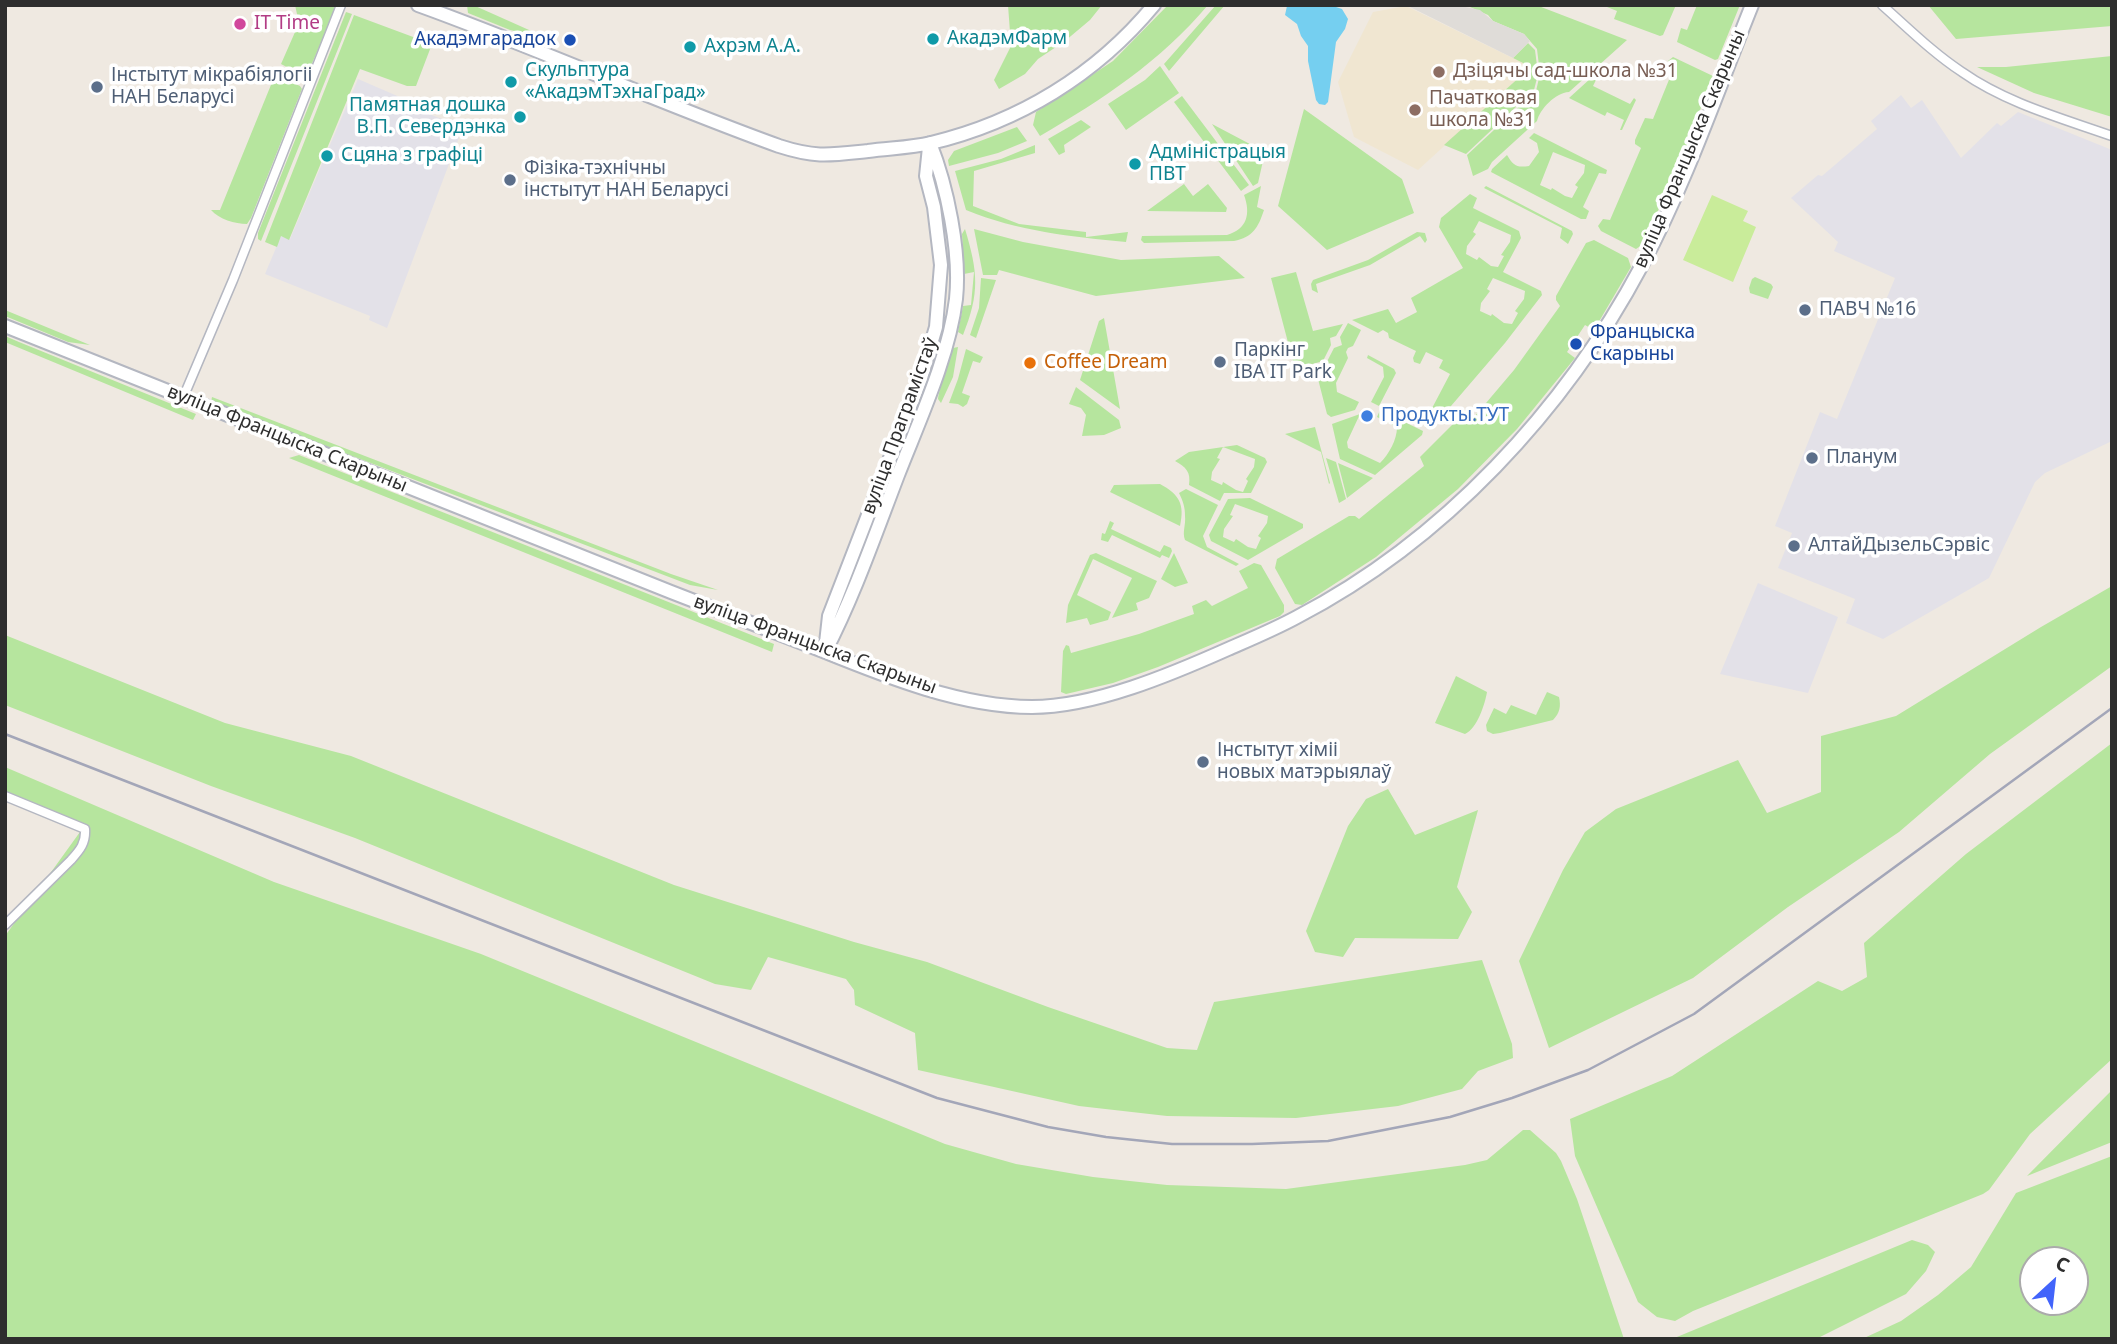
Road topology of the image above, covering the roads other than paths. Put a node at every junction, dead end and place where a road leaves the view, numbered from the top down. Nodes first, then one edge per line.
1 (341, 5) edge
2 (418, 5) edge
3 (1154, 5) edge
4 (1752, 5) edge
5 (1882, 5) edge
6 (2112, 136) edge
7 (930, 143) junction
8 (5, 326) edge
9 (183, 398) junction
10 (825, 652) junction
11 (5, 796) edge
12 (5, 925) edge

1 - 9 street
2 - 7 main road
3 - 7 main road
4 - 10 main road, вуліца Францыска Скарыны
5 - 6 street
7 - 10 main road, вуліца Праграмістаў
8 - 9 main road, вуліца Францыска Скарыны
9 - 10 main road, вуліца Францыска Скарыны
11 - 12 street

